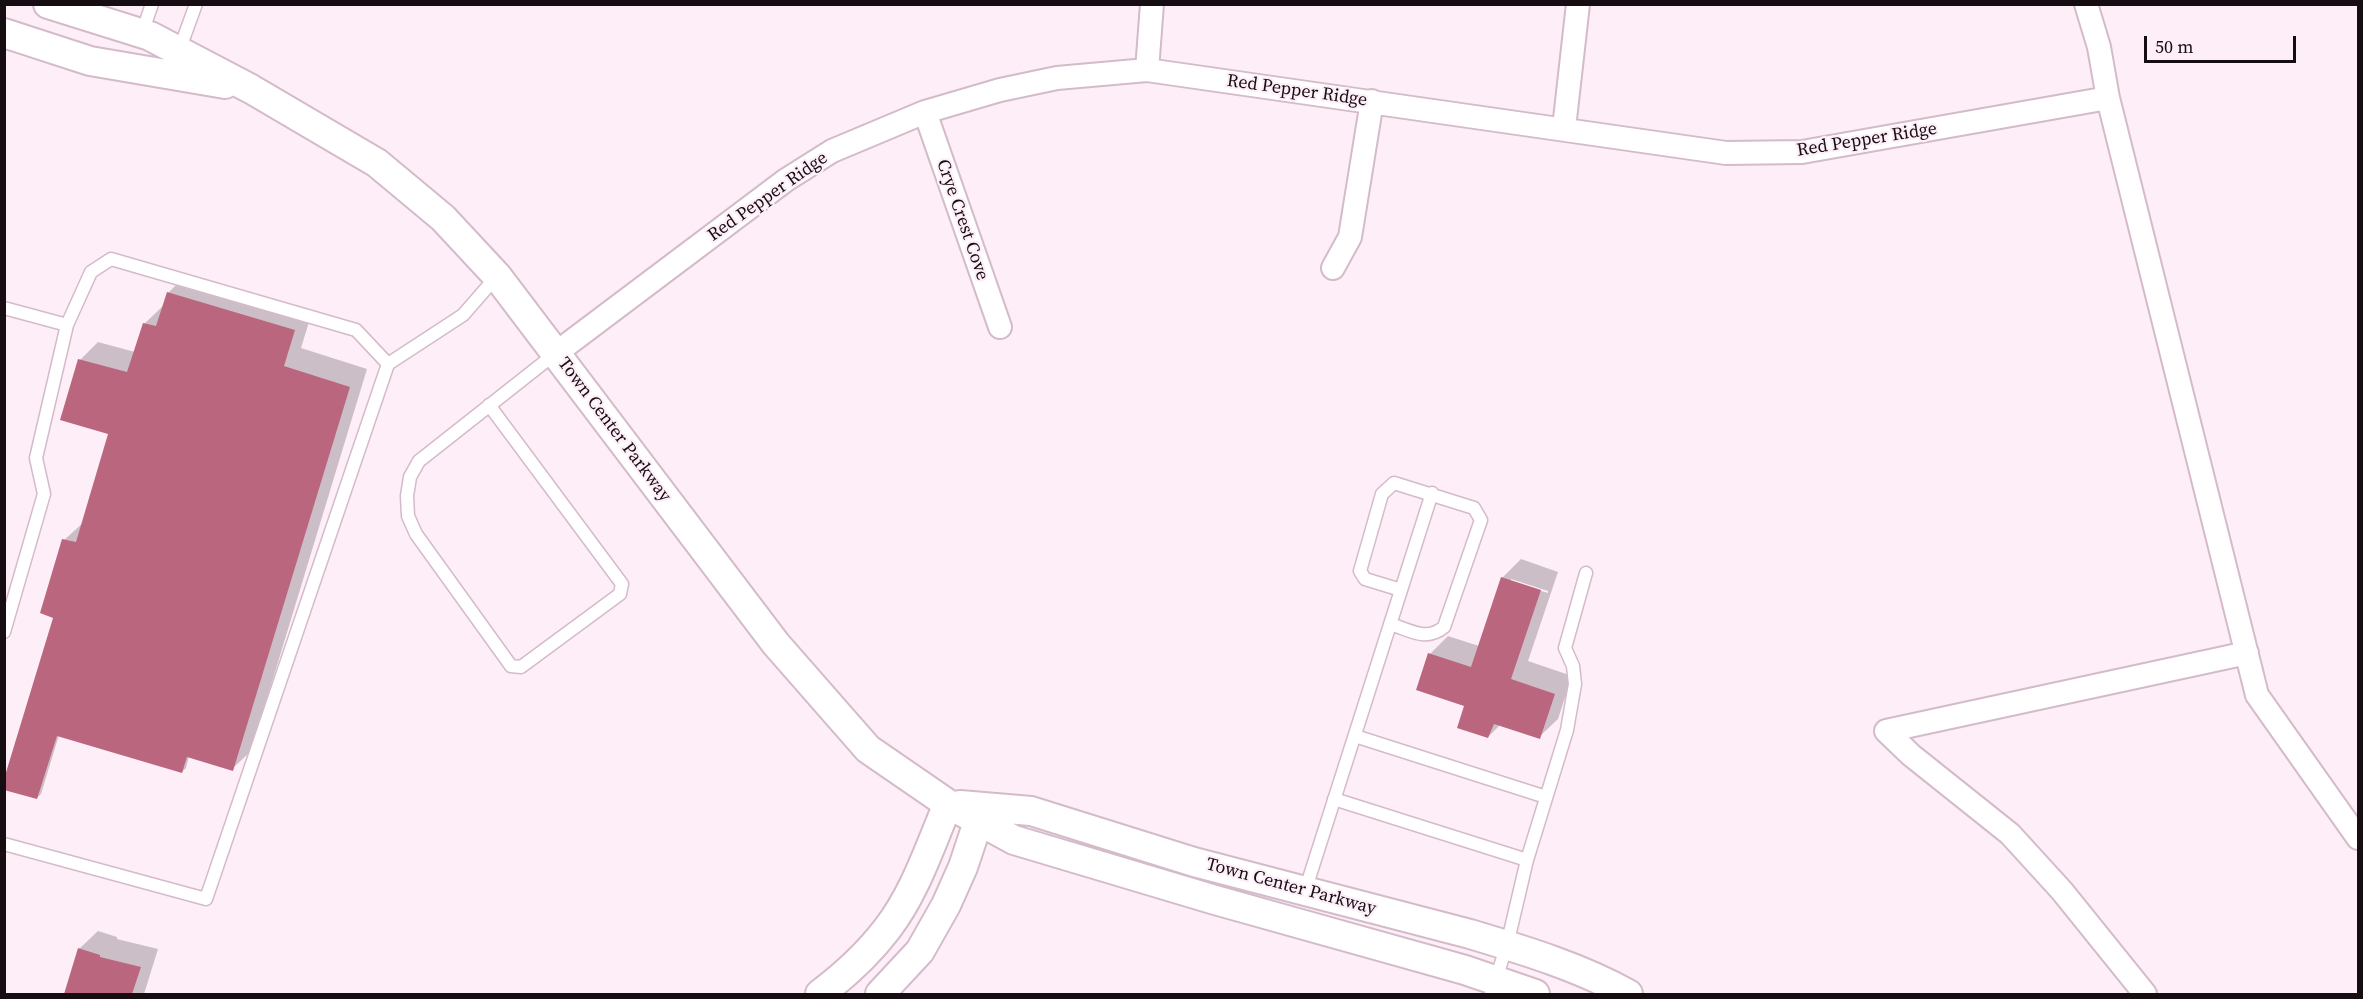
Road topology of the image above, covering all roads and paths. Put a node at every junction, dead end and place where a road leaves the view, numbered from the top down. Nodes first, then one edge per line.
1 (48, 4) edge
2 (152, 4) edge
3 (196, 4) edge
4 (1152, 4) edge
5 (1578, 4) edge
6 (2086, 4) edge
7 (4, 33) edge
8 (142, 33) junction
9 (179, 51) junction
10 (1147, 70) junction
11 (251, 89) junction
12 (2109, 99) junction
13 (1372, 101) junction
14 (925, 112) junction
15 (1564, 128) junction
16 (1333, 268) dead end
17 (497, 276) junction
18 (4, 308) edge
19 (67, 325) junction
20 (1000, 327) dead end
21 (556, 353) junction
22 (388, 364) junction
23 (489, 405) junction
24 (1432, 493) junction
25 (1586, 573) dead end
26 (1401, 591) junction
27 (1390, 624) junction
28 (4, 632) edge
29 (2247, 653) junction
30 (1355, 736) junction
31 (1546, 797) junction
32 (1334, 799) junction
33 (948, 804) junction
34 (980, 813) junction
35 (2358, 838) edge
36 (4, 844) edge
37 (1527, 860) junction
38 (1305, 891) junction
39 (1507, 945) junction
40 (1493, 987) edge
41 (820, 994) edge
42 (880, 994) edge
43 (1535, 994) edge
44 (1628, 994) edge
45 (2145, 994) edge

1 - 8 street, Town Center Parkway
2 - 8 lane
3 - 9 lane
4 - 10 street
5 - 15 street
6 - 12 street
7 - 11 street, Town Center Parkway
8 - 9 street, Town Center Parkway
9 - 11 street, Town Center Parkway
10 - 13 street, Red Pepper Ridge
10 - 14 street, Red Pepper Ridge
11 - 17 street, Town Center Parkway
12 - 15 street, Red Pepper Ridge
12 - 29 street
13 - 15 street, Red Pepper Ridge
13 - 16 street
14 - 20 street, Crye Crest Cove
14 - 21 street, Red Pepper Ridge
17 - 21 street, Town Center Parkway
17 - 22 lane
18 - 19 lane
19 - 22 lane
19 - 28 lane
21 - 23 lane
21 - 33 street, Town Center Parkway
22 - 36 lane
23 - 23 lane
24 - 26 lane
24 - 26 lane
24 - 27 lane
25 - 31 lane
26 - 27 lane
27 - 30 lane
29 - 35 street
29 - 45 street
30 - 31 lane
30 - 32 lane
31 - 37 lane
32 - 37 lane
32 - 38 lane
33 - 34 street, Town Center Parkway
33 - 41 street
34 - 38 street, Town Center Parkway
34 - 40 street, Town Center Parkway
34 - 42 street
37 - 39 lane
38 - 39 street, Town Center Parkway
39 - 40 lane
39 - 44 street, Town Center Parkway
40 - 43 street, Town Center Parkway

